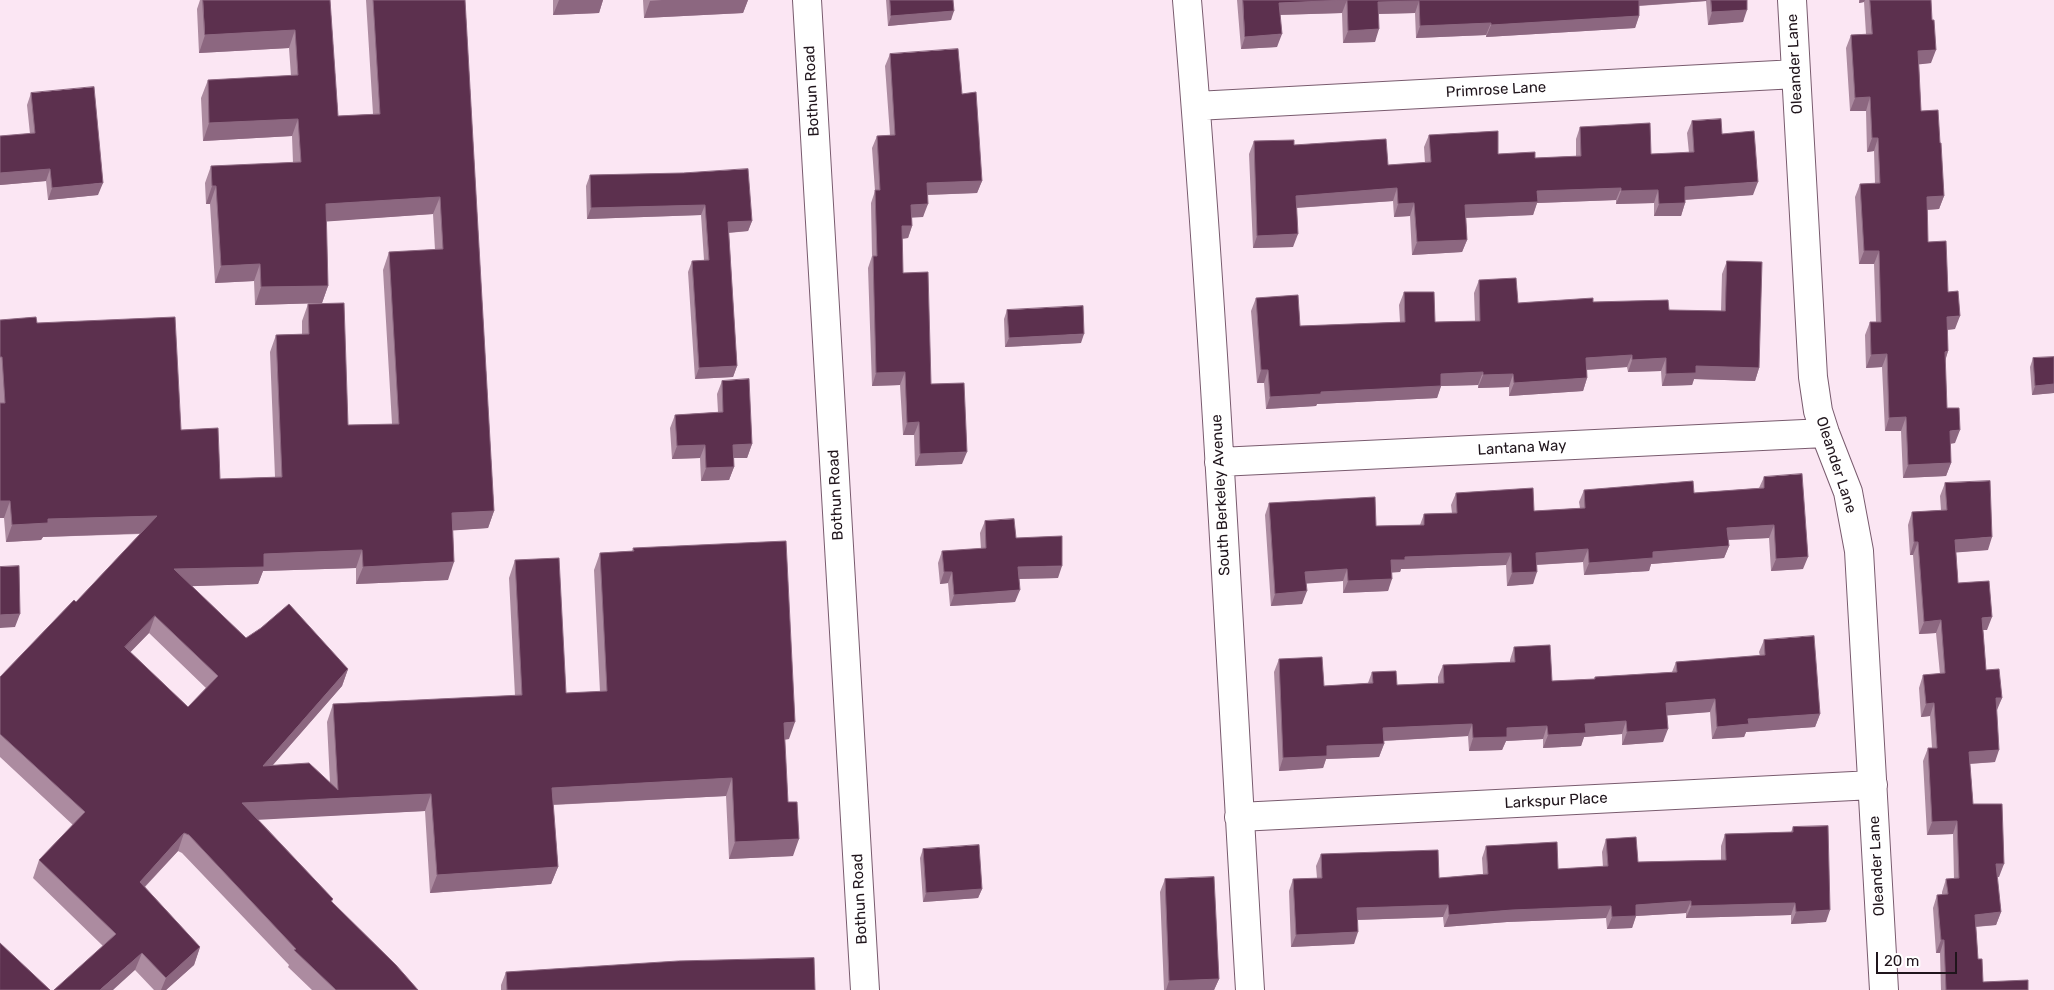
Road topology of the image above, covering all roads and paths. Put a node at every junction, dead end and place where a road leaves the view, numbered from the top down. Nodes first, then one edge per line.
1 (807, 0) edge
2 (1187, 0) edge
3 (1792, 0) edge
4 (1796, 74) junction
5 (1196, 106) junction
6 (1825, 433) junction
7 (1219, 462) junction
8 (1873, 784) junction
9 (1240, 817) junction
10 (865, 990) edge
11 (1250, 990) edge
12 (1884, 990) edge

1 - 10 street, Bothun Road
2 - 5 street, South Berkeley Avenue
3 - 4 street, Oleander Lane
4 - 5 street, Primrose Lane
4 - 6 street, Oleander Lane
5 - 7 street, South Berkeley Avenue
6 - 7 street, Lantana Way
6 - 8 street, Oleander Lane
7 - 9 street, South Berkeley Avenue
8 - 9 street, Larkspur Place
8 - 12 street, Oleander Lane
9 - 11 street, South Berkeley Avenue

